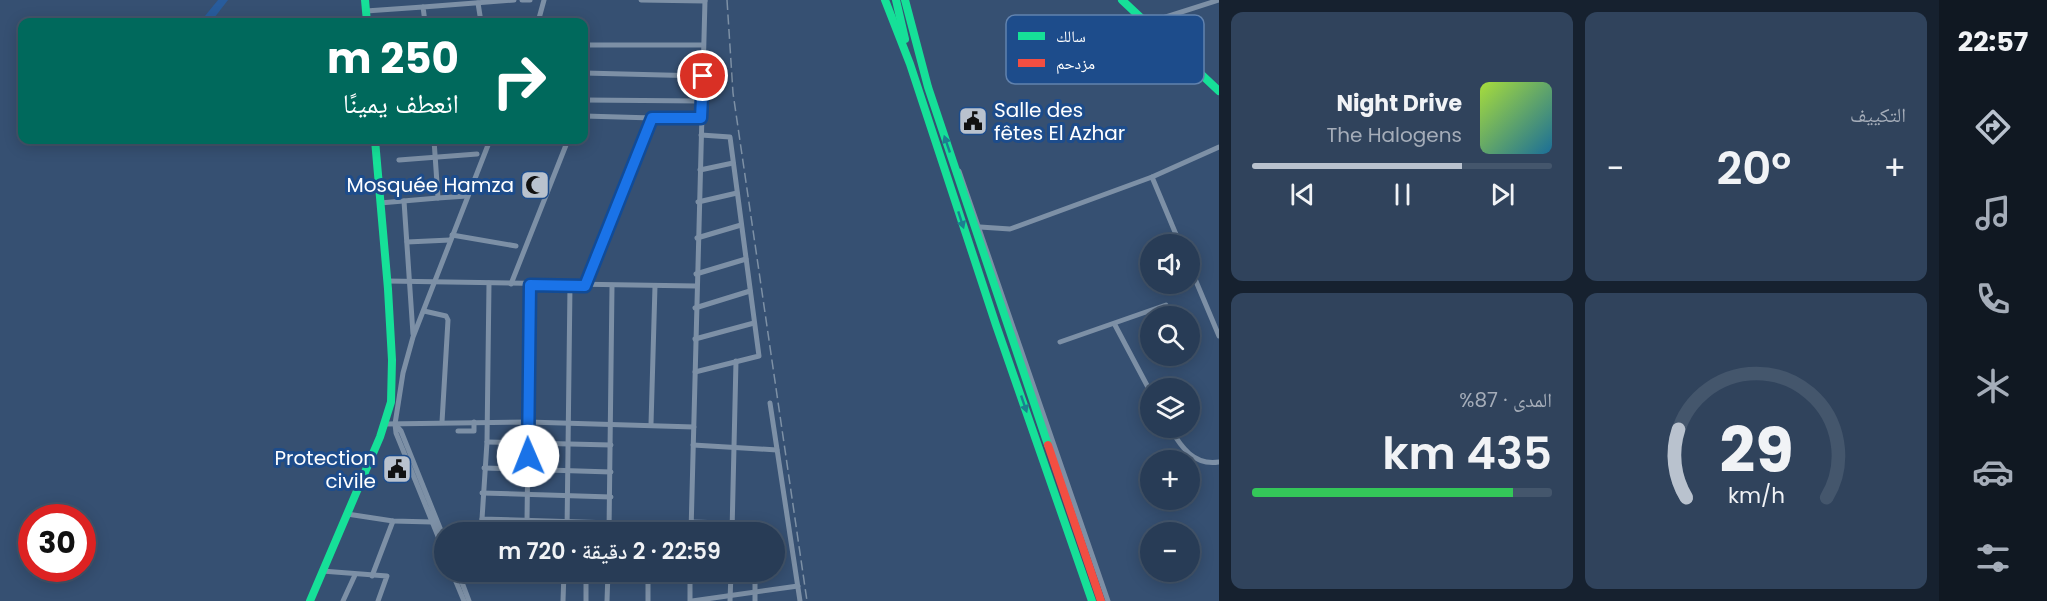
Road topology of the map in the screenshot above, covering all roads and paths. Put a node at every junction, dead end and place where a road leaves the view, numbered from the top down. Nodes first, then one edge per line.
1 (365, 0) edge
2 (514, 0) edge
3 (522, 0) edge
4 (530, 0) edge
5 (544, 0) edge
6 (641, 0) edge
7 (885, 0) edge
8 (896, 0) edge
9 (907, 0) edge
10 (1122, 0) edge
11 (1219, 0) edge
12 (705, 1) edge
13 (478, 3) junction
14 (423, 7) junction
15 (366, 11) junction
16 (1138, 15) edge
17 (1172, 15) edge
18 (367, 18) edge
19 (424, 18) edge
20 (480, 18) edge
21 (539, 18) edge
22 (588, 45) edge
23 (703, 45) junction
24 (910, 64) junction
25 (588, 73) edge
26 (703, 76) junction
27 (1204, 77) edge
28 (1219, 91) edge
29 (588, 100) edge
30 (701, 101) junction
31 (588, 116) edge
32 (652, 118) junction
33 (701, 118) junction
34 (701, 135) junction
35 (375, 144) edge
36 (434, 144) edge
37 (488, 144) edge
38 (566, 144) edge
39 (1219, 147) edge
40 (477, 154) dead end
41 (435, 158) junction
42 (399, 160) dead end
43 (953, 162) junction
44 (733, 163) junction
45 (700, 170) junction
46 (1152, 177) junction
47 (737, 193) junction
48 (467, 196) junction
49 (438, 198) junction
50 (404, 201) junction
51 (698, 202) junction
52 (380, 203) junction
53 (741, 225) junction
54 (980, 227) junction
55 (1176, 234) edge
56 (451, 238) junction
57 (697, 238) junction
58 (407, 242) junction
59 (516, 246) dead end
60 (746, 259) junction
61 (696, 274) junction
62 (436, 280) junction
63 (387, 281) junction
64 (410, 281) junction
65 (489, 283) junction
66 (511, 284) junction
67 (530, 285) junction
68 (570, 285) junction
69 (655, 285) junction
70 (585, 286) junction
71 (612, 286) junction
72 (696, 286) junction
73 (750, 291) junction
74 (1200, 291) edge
75 (1166, 305) dead end
76 (695, 308) junction
77 (424, 311) junction
78 (754, 323) junction
79 (1115, 325) junction
80 (1219, 336) edge
81 (413, 337) junction
82 (695, 339) junction
83 (1060, 342) dead end
84 (736, 361) junction
85 (694, 372) junction
86 (1143, 378) edge
87 (770, 403) dead end
88 (442, 422) junction
89 (474, 422) junction
90 (486, 422) junction
91 (528, 422) junction
92 (395, 423) junction
93 (385, 424) junction
94 (570, 424) junction
95 (651, 424) junction
96 (611, 426) junction
97 (694, 427) junction
98 (458, 431) dead end
99 (1178, 438) edge
100 (487, 442) junction
101 (528, 442) junction
102 (570, 445) junction
103 (611, 445) junction
104 (693, 445) junction
105 (734, 448) junction
106 (777, 450) junction
107 (1219, 462) edge
108 (484, 468) junction
109 (528, 469) junction
110 (569, 470) junction
111 (611, 472) junction
112 (482, 493) junction
113 (528, 493) junction
114 (568, 495) junction
115 (611, 496) junction
116 (347, 514) junction
117 (482, 519) joint
118 (393, 521) junction
119 (527, 521) junction
120 (567, 521) junction
121 (432, 522) junction
122 (438, 522) edge
123 (610, 522) joint
124 (692, 522) edge
125 (733, 522) edge
126 (434, 527) edge
127 (322, 571) junction
128 (355, 575) junction
129 (372, 576) junction
130 (459, 582) edge
131 (460, 582) edge
132 (564, 582) edge
133 (586, 582) edge
134 (608, 582) edge
135 (648, 582) edge
136 (690, 582) edge
137 (731, 582) edge
138 (754, 582) edge
139 (798, 586) junction
140 (754, 592) junction
141 (730, 598) edge
142 (310, 601) edge
143 (343, 601) edge
144 (378, 601) edge
145 (464, 601) edge
146 (469, 601) edge
147 (563, 601) edge
148 (586, 601) edge
149 (607, 601) edge
150 (648, 601) edge
151 (691, 601) edge
152 (755, 601) edge
153 (800, 601) edge
154 (1092, 601) edge
155 (1101, 601) edge
156 (1108, 601) edge

1 - 15 main road
2 - 13 street
3 - 4 street
5 - 21 street
6 - 12 street
7 - 24 main road
8 - 24 main road
43 -> 9 main road
10 - 16 main road
11 - 17 street
12 - 23 street
13 - 14 street
13 - 20 street
14 - 15 street
14 - 19 street
15 - 18 main road
22 - 23 street
23 - 26 street
24 -> 154 main road
25 - 26 street
26 - 30 street
27 - 28 main road
29 - 30 street
30 - 33 street
31 - 32 street
32 - 33 street
32 - 70 street
33 - 34 street
34 - 44 street
34 - 45 street
35 - 52 main road
36 - 41 street
37 - 48 street
38 - 66 street
39 - 46 street
40 - 41 street
41 - 42 street
41 - 49 street
43 - 54 street
43 - 155 main road
44 - 45 street
44 - 47 street
45 - 51 street
46 - 54 street
46 - 55 street
47 - 51 street
47 - 53 street
48 - 49 street
48 - 56 street
49 - 50 street
50 - 52 street
50 - 58 street
51 - 57 street
52 - 63 main road
53 - 57 street
53 - 60 street
54 - 156 street
56 - 58 street
56 - 59 street
56 - 62 street
57 - 61 street
58 - 64 street
60 - 61 street
60 - 73 street
61 - 72 street
62 - 64 street
62 - 65 street
62 - 77 street
63 - 64 street
63 - 93 main road
64 - 81 street
65 - 66 street
65 - 90 street
66 - 67 street
67 - 68 street
67 - 91 street
68 - 70 street
68 - 94 street
69 - 71 street
69 - 72 street
69 - 95 street
70 - 71 street
71 - 96 street
72 - 76 street
73 - 76 street
73 - 78 street
74 - 80 street
75 - 79 street
76 - 82 street
77 - 81 street
77 - 88 street
78 - 82 street
78 - 84 street
79 - 83 street
79 - 86 street
81 - 92 street
82 - 85 street
84 - 85 street
84 - 105 street
85 - 97 street
87 - 106 street
88 - 89 street
88 - 92 street
89 - 90 street
89 - 98 street
90 - 91 street
90 - 100 street
91 - 94 street
91 - 101 street
92 - 93 street
92 - 121 street
92 - 122 street
93 - 116 main road
94 - 96 street
94 - 102 street
95 - 96 street
95 - 97 street
96 - 103 street
97 - 104 street
99 - 107 street
100 - 101 street
100 - 108 street
101 - 102 street
101 - 109 street
102 - 103 street
102 - 110 street
103 - 111 street
104 - 105 street
104 - 124 street
105 - 106 street
105 - 125 street
106 - 139 street
108 - 109 street
108 - 112 street
109 - 110 street
109 - 113 street
110 - 111 street
110 - 114 street
111 - 115 street
112 - 113 street
112 - 117 street
113 - 114 street
113 - 119 street
114 - 115 street
114 - 120 street
115 - 123 street
116 - 118 street
116 - 127 main road
117 - 119 street
118 - 121 street
118 - 129 street
119 - 120 street
120 - 123 street
121 - 126 street
127 - 128 street
127 - 142 main road
128 - 129 street
128 - 143 street
129 - 144 street
130 - 145 street
131 - 146 street
132 - 147 street
133 - 148 street
134 - 149 street
135 - 150 street
136 - 151 street
137 - 141 street
138 - 140 street
139 - 140 street
139 - 153 street
140 - 141 street
140 - 152 street
141 - 151 street

